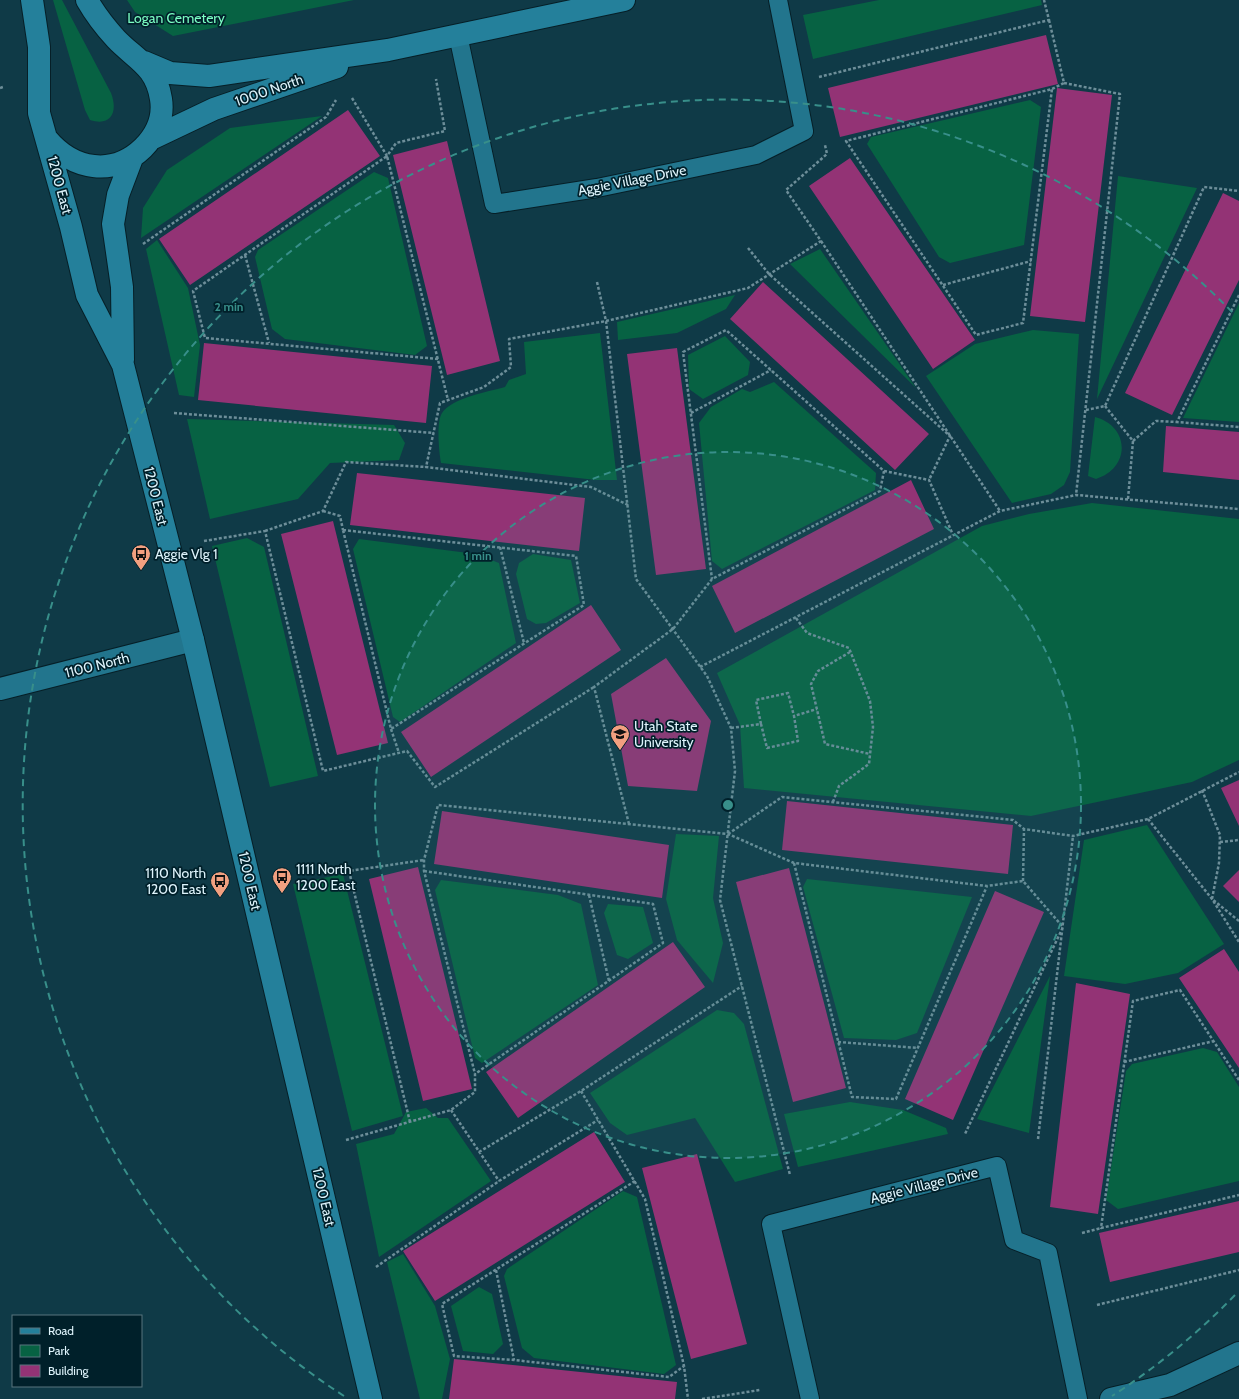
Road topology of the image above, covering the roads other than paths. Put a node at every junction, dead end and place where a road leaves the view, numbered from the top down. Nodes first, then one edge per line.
1 (32, 0) edge
2 (87, 0) edge
3 (624, 0) edge
4 (778, 0) edge
5 (458, 35) junction
6 (388, 50) junction
7 (144, 62) junction
8 (153, 138) junction
9 (47, 139) junction
10 (132, 158) junction
11 (123, 365) junction
12 (193, 640) junction
13 (0, 689) edge
14 (1239, 1353) edge
15 (371, 1399) edge
16 (810, 1399) edge
17 (1078, 1399) edge
18 (1111, 1399) edge

1 - 9 main road, 1200 East
2 - 7 main road, 1200 East
3 - 5 main road, 1000 North
4 - 5 lane, Aggie Village Drive
5 - 6 main road, 1000 North
6 - 7 main road, 1000 North
6 - 8 main road, 1000 North
7 - 8 main road, 1200 East
8 - 10 main road, 1200 East
9 - 10 main road, 1200 East
9 - 11 main road, 1200 East
10 - 11 main road, 1200 East
11 - 12 main road, 1200 East
12 - 13 street, 1100 North
12 - 15 main road, 1200 East
14 - 18 street
16 - 17 lane, Aggie Village Drive

